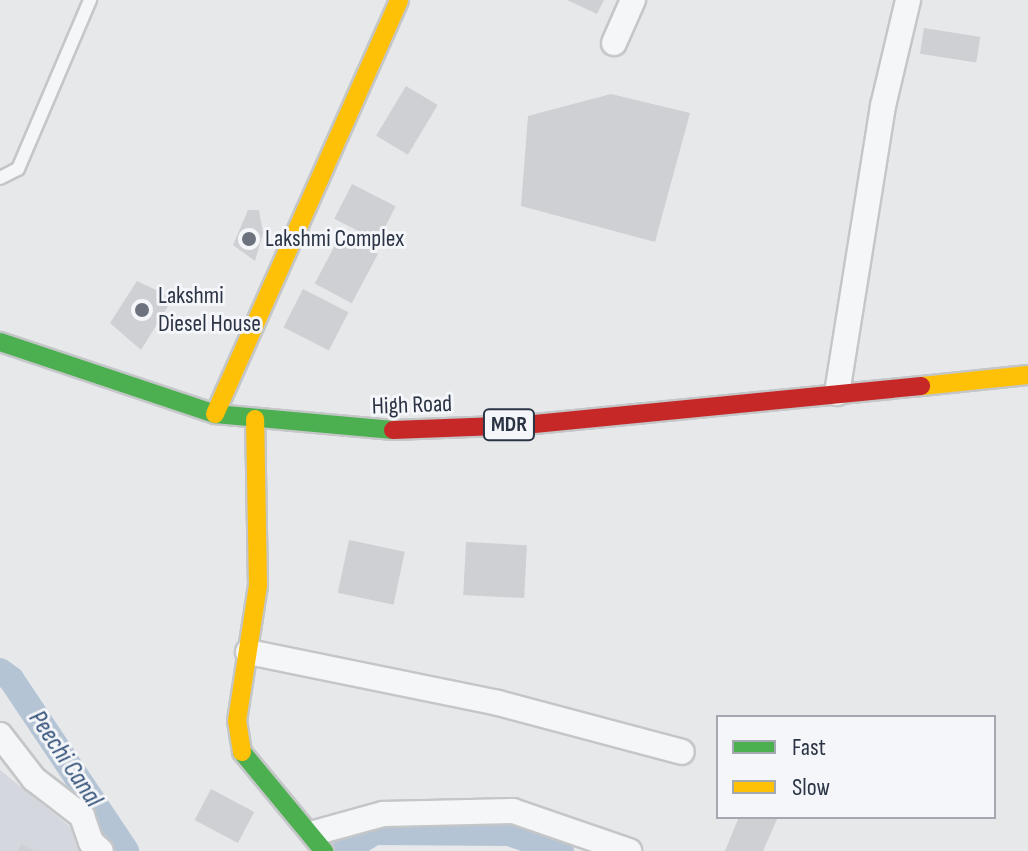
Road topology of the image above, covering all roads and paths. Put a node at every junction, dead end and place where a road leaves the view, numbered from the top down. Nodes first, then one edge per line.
1 (90, 0) edge
2 (399, 0) edge
3 (633, 0) edge
4 (908, 0) edge
5 (614, 43) dead end
6 (0, 178) edge
7 (0, 342) edge
8 (1028, 375) edge
9 (837, 393) junction
10 (215, 414) junction
11 (255, 419) junction
12 (248, 652) junction
13 (0, 735) edge
14 (682, 752) dead end
15 (320, 843) edge
16 (101, 851) edge
17 (629, 851) edge

1 - 6 lane
2 - 10 main road
3 - 5 street
4 - 9 street
7 - 10 main road, High Road / MDR
8 - 9 main road, High Road / MDR
9 - 11 main road, High Road / MDR
10 - 11 main road, High Road / MDR
11 - 12 main road
12 - 14 street
12 - 15 main road
13 - 16 street
15 - 17 street

